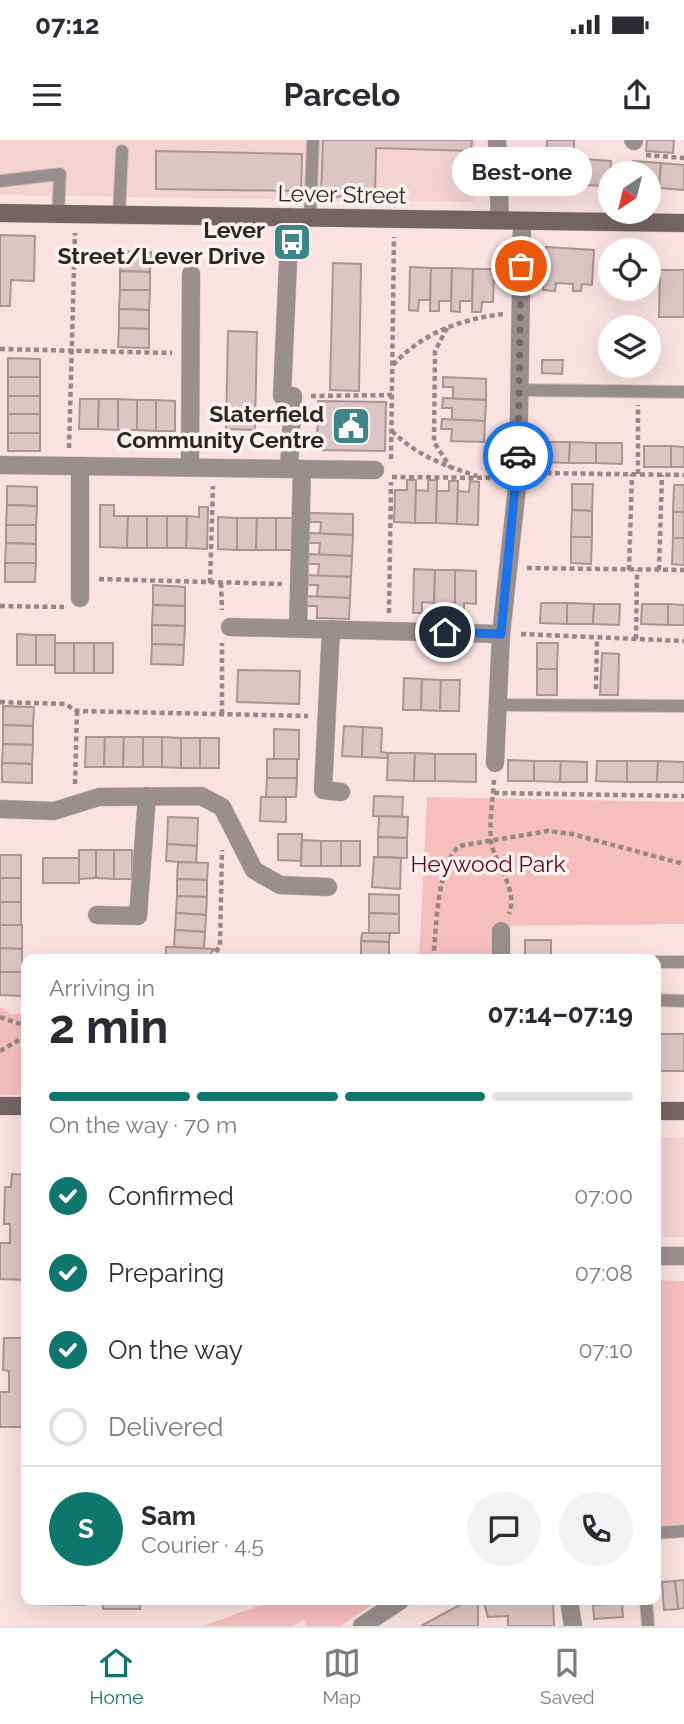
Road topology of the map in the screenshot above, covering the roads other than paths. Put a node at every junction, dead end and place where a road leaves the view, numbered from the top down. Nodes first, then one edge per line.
1 (313, 140) edge
2 (497, 140) edge
3 (122, 151) dead end
4 (0, 181) edge
5 (0, 213) edge
6 (67, 214) junction
7 (119, 215) junction
8 (290, 218) junction
9 (310, 218) junction
10 (500, 220) junction
11 (522, 221) junction
12 (684, 223) edge
13 (191, 274) dead end
14 (520, 390) junction
15 (684, 392) edge
16 (0, 465) edge
17 (74, 466) junction
18 (190, 467) junction
19 (296, 469) junction
20 (383, 473) road end
21 (80, 598) road end
22 (225, 627) road end
23 (298, 628) junction
24 (331, 629) junction
25 (501, 634) junction
26 (499, 705) junction
27 (684, 706) edge
28 (495, 763) road end
29 (341, 792) dead end
30 (147, 796) junction
31 (0, 809) edge
32 (328, 887) dead end
33 (97, 915) dead end
34 (501, 931) road end
35 (501, 954) edge
36 (661, 961) edge
37 (684, 962) edge
38 (661, 1000) edge
39 (684, 1001) edge
40 (0, 1105) edge
41 (21, 1106) edge
42 (661, 1111) edge
43 (684, 1111) edge
44 (661, 1255) edge
45 (684, 1256) edge
46 (684, 1531) edge
47 (661, 1533) edge
48 (394, 1605) edge
49 (570, 1605) edge
50 (646, 1605) edge
51 (362, 1626) edge
52 (573, 1626) edge
53 (648, 1626) edge

1 - 9 lane
2 - 10 street
3 - 7 lane
4 - 6 lane
5 - 6 street, Lever Street
6 - 7 street, Lever Street
7 - 8 street, Lever Street
8 - 9 street, Lever Street
8 - 19 street
9 - 10 street, Lever Street
10 - 11 street, Lever Street
11 - 12 street, Lever Street
11 - 14 street
13 - 18 street
14 - 15 lane
14 - 25 street
16 - 17 street
17 - 18 street
17 - 21 street
18 - 19 street
19 - 20 street
19 - 23 street
22 - 23 street
23 - 24 street
24 - 25 street
24 - 29 street
25 - 26 street
26 - 27 lane
26 - 28 street
30 - 31 street
30 - 32 street
30 - 33 street
34 - 35 street
36 - 37 lane
38 - 39 lane
40 - 41 street
42 - 43 street
44 - 45 street
46 - 47 lane
48 - 51 street
49 - 52 street
50 - 53 lane

